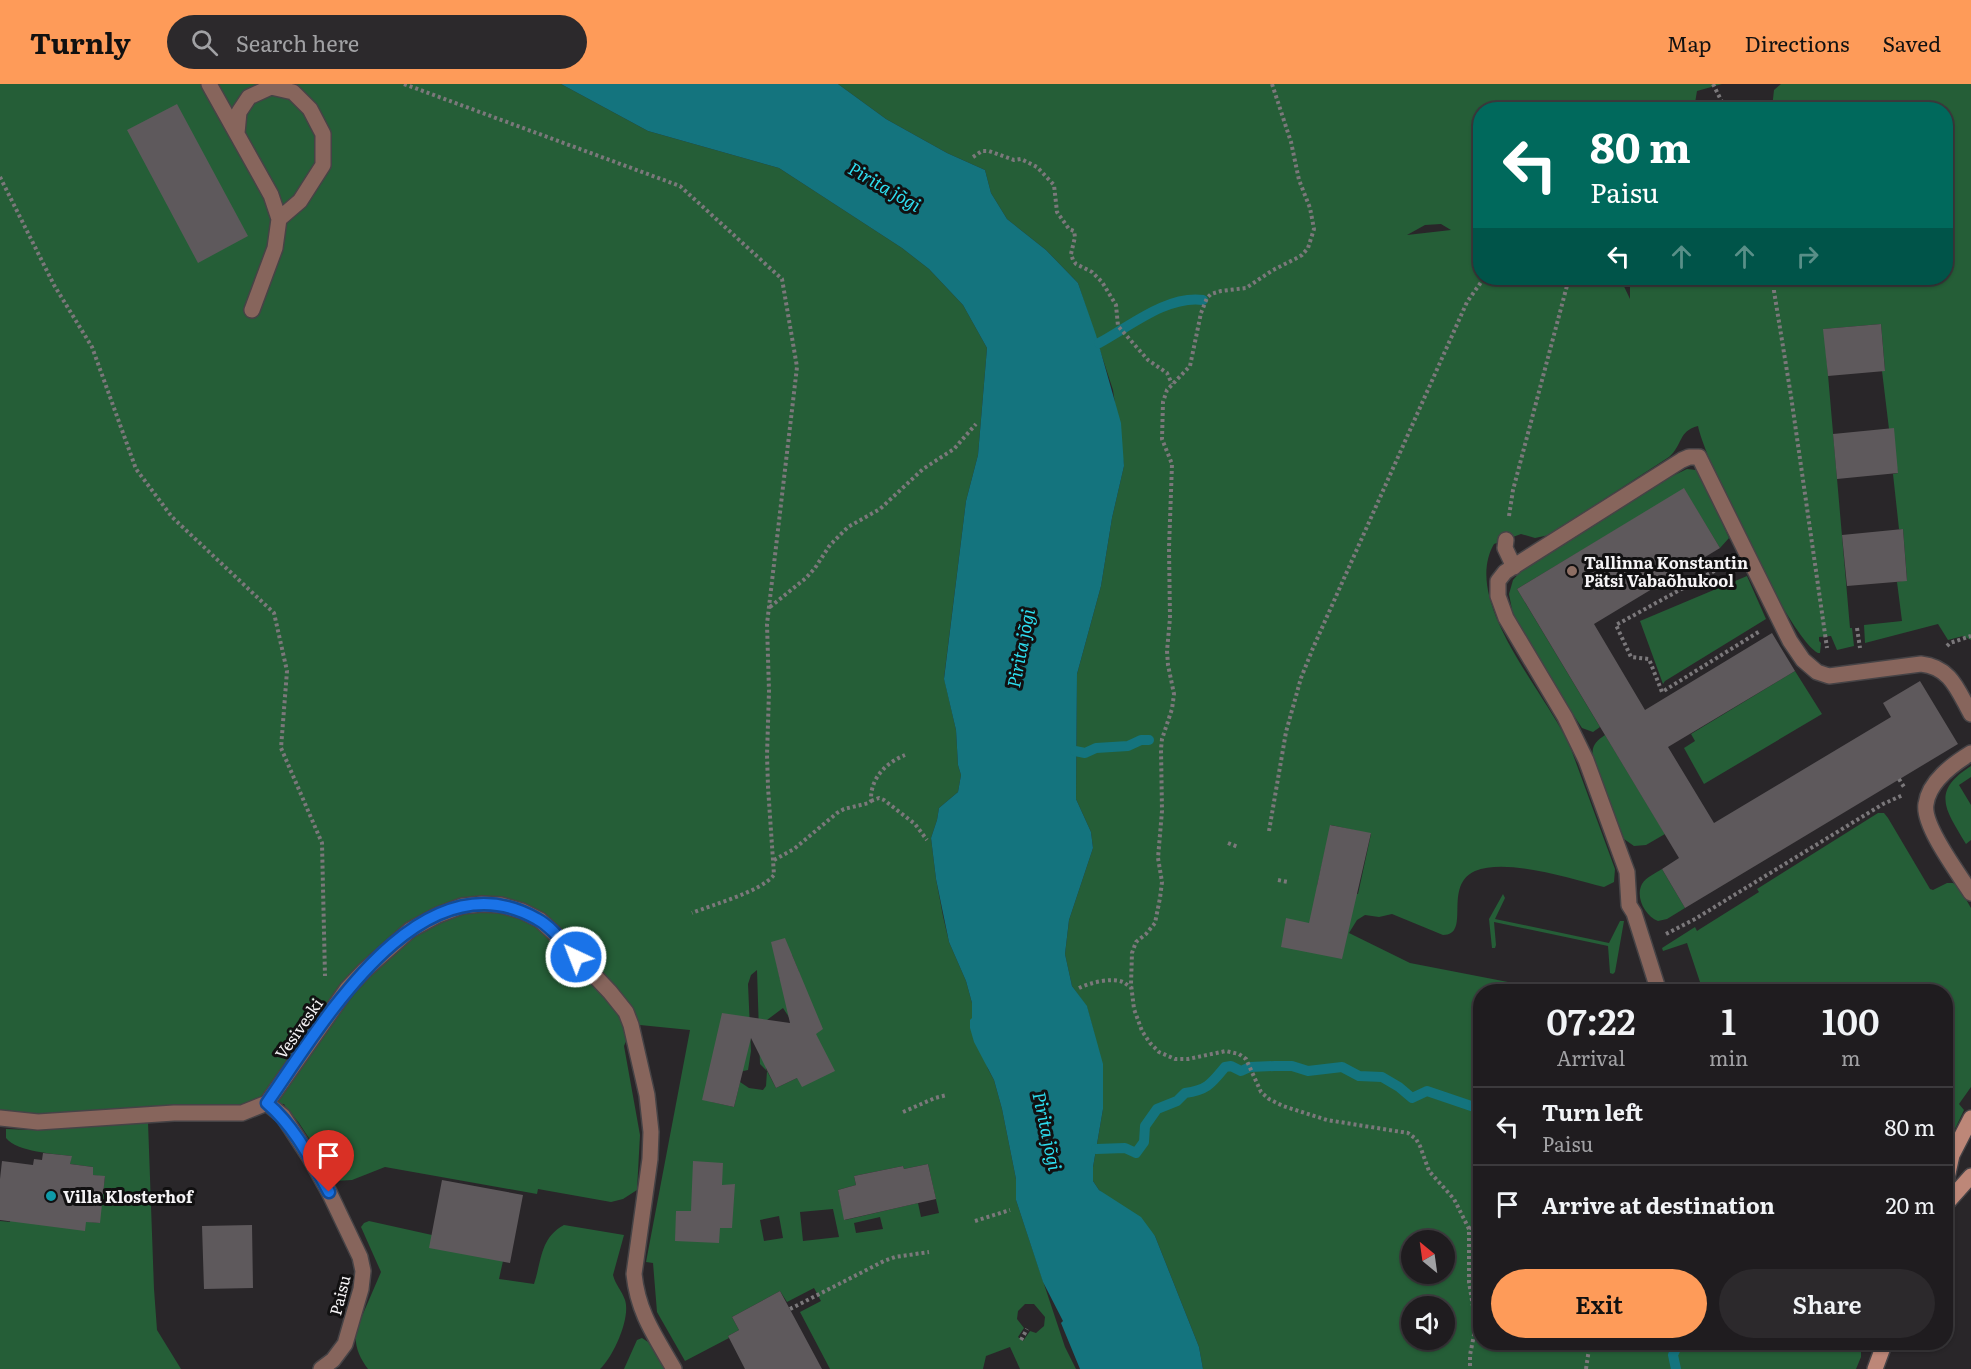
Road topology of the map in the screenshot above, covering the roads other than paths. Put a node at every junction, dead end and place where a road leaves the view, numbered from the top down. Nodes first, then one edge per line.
1 (209, 84) edge
2 (237, 133) junction
3 (279, 219) junction
4 (252, 310) dead end
5 (1506, 540) road end
6 (1514, 567) junction
7 (1971, 714) edge
8 (1971, 753) edge
9 (1971, 893) edge
10 (1656, 984) edge
11 (267, 1103) junction
12 (0, 1118) edge
13 (1971, 1118) edge
14 (1953, 1153) edge
15 (1971, 1176) edge
16 (1953, 1196) edge
17 (1882, 1350) edge
18 (321, 1369) edge
19 (674, 1369) edge
20 (1875, 1369) edge

1 - 2 street
2 - 3 street
2 - 3 street
3 - 4 street
5 - 6 street
6 - 7 street
6 - 10 street
8 - 9 street
11 - 12 street
11 - 18 street, Paisu
11 - 19 street, Vesiveski
13 - 14 street
15 - 16 street
17 - 20 street

